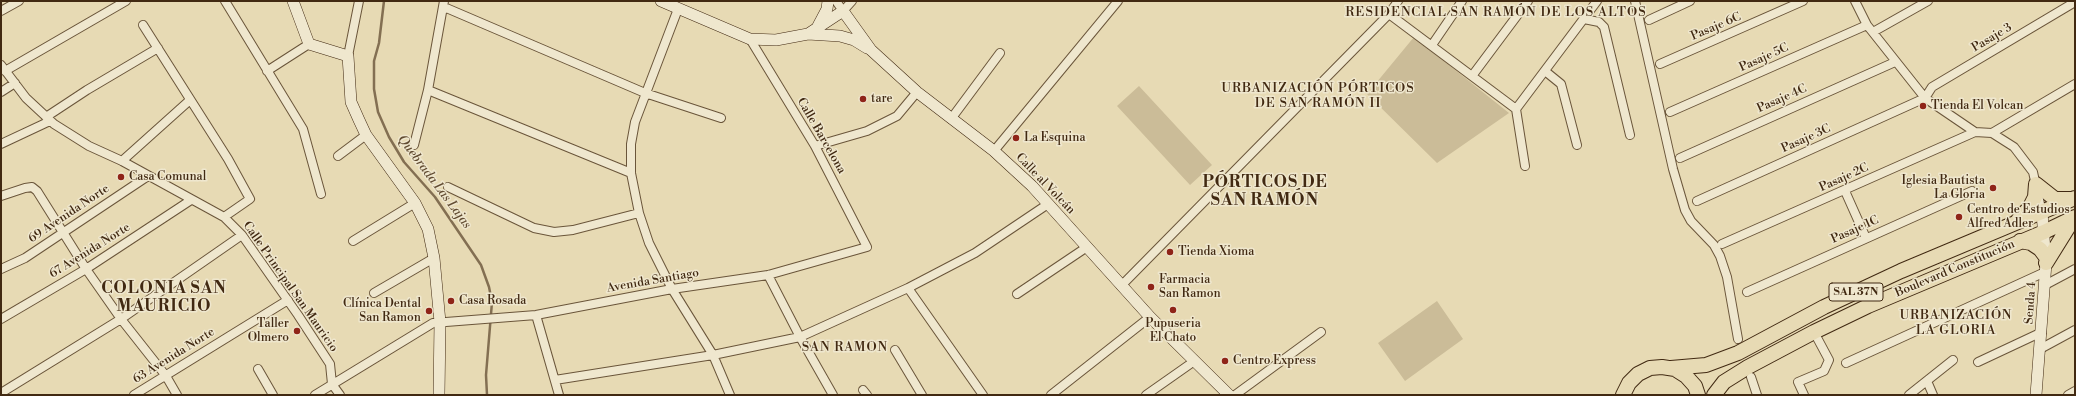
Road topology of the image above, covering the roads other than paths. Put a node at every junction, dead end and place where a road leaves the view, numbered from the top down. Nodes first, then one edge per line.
1 (20, 1) edge
2 (126, 1) edge
3 (225, 1) edge
4 (293, 1) edge
5 (359, 1) edge
6 (660, 1) edge
7 (828, 1) edge
8 (836, 1) edge
9 (852, 1) edge
10 (1118, 1) edge
11 (1398, 1) edge
12 (1462, 1) edge
13 (1528, 1) edge
14 (1596, 1) edge
15 (1635, 1) edge
16 (1690, 1) edge
17 (1803, 1) edge
18 (1855, 1) edge
19 (1928, 1) edge
20 (2075, 2) edge
21 (444, 4) edge
22 (678, 9) junction
23 (1, 11) edge
24 (843, 11) junction
25 (1389, 14) junction
26 (1584, 19) junction
27 (1649, 20) dead end
28 (143, 25) dead end
29 (1867, 25) junction
30 (812, 32) junction
31 (1873, 32) junction
32 (750, 39) junction
33 (309, 44) junction
34 (1432, 45) junction
35 (158, 48) junction
36 (871, 50) junction
37 (1000, 53) dead end
38 (348, 56) junction
39 (1895, 62) junction
40 (1660, 64) dead end
41 (3, 68) edge
42 (267, 71) junction
43 (1545, 71) junction
44 (1472, 76) junction
45 (15, 83) junction
46 (2075, 84) edge
47 (428, 90) junction
48 (1, 92) edge
49 (917, 92) junction
50 (646, 93) junction
51 (1925, 98) junction
52 (190, 100) junction
53 (1516, 109) junction
54 (1670, 112) dead end
55 (721, 118) dead end
56 (48, 119) junction
57 (951, 119) junction
58 (1975, 132) junction
59 (1992, 133) junction
60 (366, 135) junction
61 (1630, 135) dead end
62 (1, 144) edge
63 (414, 145) dead end
64 (1577, 145) dead end
65 (814, 146) junction
66 (994, 151) junction
67 (338, 156) dead end
68 (1680, 158) dead end
69 (122, 161) junction
70 (1525, 166) dead end
71 (631, 173) junction
72 (148, 176) junction
73 (2036, 184) junction
74 (448, 187) dead end
75 (1845, 191) junction
76 (1972, 191) dead end
77 (321, 194) dead end
78 (1, 196) edge
79 (2074, 198) edge
80 (191, 200) junction
81 (1697, 201) dead end
82 (415, 202) junction
83 (1048, 204) junction
84 (639, 213) junction
85 (2042, 213) junction
86 (224, 217) junction
87 (2075, 217) edge
88 (2012, 224) junction
89 (2044, 232) junction
90 (62, 234) junction
91 (242, 235) junction
92 (1866, 238) junction
93 (353, 241) dead end
94 (2020, 241) junction
95 (1722, 244) dead end
96 (867, 247) joint
97 (1086, 247) junction
98 (434, 258) junction
99 (2046, 264) junction
100 (1, 268) edge
101 (86, 269) junction
102 (2075, 269) edge
103 (768, 275) junction
104 (2045, 285) junction
105 (1121, 286) junction
106 (908, 288) junction
107 (672, 289) junction
108 (1747, 292) dead end
109 (374, 293) dead end
110 (1016, 294) dead end
111 (288, 300) junction
112 (536, 314) junction
113 (1150, 317) junction
114 (1, 319) edge
115 (121, 319) junction
116 (440, 322) junction
117 (2075, 330) edge
118 (1321, 332) dead end
119 (1814, 332) junction
120 (2042, 332) junction
121 (800, 337) junction
122 (1738, 339) tunnel mouth
123 (2040, 349) junction
124 (895, 350) dead end
125 (713, 356) junction
126 (1953, 360) dead end
127 (1193, 362) junction
128 (1978, 362) dead end
129 (1846, 363) dead end
130 (1671, 368) junction
131 (258, 369) dead end
132 (166, 376) junction
133 (1751, 377) tunnel mouth
134 (554, 380) junction
135 (1927, 381) junction
136 (332, 384) junction
137 (2075, 391) edge
138 (1, 392) edge
139 (2035, 394) edge
140 (134, 395) edge
141 (177, 395) edge
142 (273, 395) edge
143 (314, 395) edge
144 (340, 395) edge
145 (439, 395) edge
146 (559, 395) edge
147 (730, 395) edge
148 (833, 395) edge
149 (922, 395) edge
150 (983, 395) edge
151 (1051, 395) edge
152 (1146, 395) edge
153 (1229, 395) edge
154 (1234, 395) edge
155 (1623, 395) edge
156 (1698, 395) edge
157 (1714, 395) edge
158 (1757, 395) edge
159 (1804, 395) edge
160 (1909, 395) edge
161 (1933, 395) edge
162 (2068, 395) edge

1 - 23 street
2 - 41 street
3 - 42 street
4 - 33 main road
5 - 38 street
6 - 22 main road
7 - 30 main road
8 - 24 street, Calle al Volcán
9 - 24 street
10 - 66 street
11 - 25 street
12 - 34 street
13 - 44 street
14 - 26 street
15 - 122 street
16 - 27 street
17 - 40 street, Pasaje 6C
18 - 29 street
19 - 31 street
20 - 51 street, Pasaje 3
21 - 47 street
21 - 50 street
22 - 32 main road
22 - 50 street
24 - 30 main road
24 - 36 main road, Calle al Volcán
25 - 34 street
25 - 105 street
26 - 43 street
26 - 61 street
28 - 35 street
29 - 31 street
29 - 54 street, Pasaje 5C
30 - 32 main road
30 - 36 main road
31 - 39 street
32 - 65 street, Calle Barcelona
33 - 38 main road
33 - 42 street
34 - 44 street
35 - 52 street
35 - 56 street
36 - 49 main road, Calle al Volcán
37 - 57 street
38 - 60 main road
39 - 51 street
39 - 68 street, Pasaje 4C
41 - 45 street, Calle Principal San Mauricio
42 - 77 street
43 - 53 street
43 - 64 street
44 - 53 street
45 - 48 street
45 - 56 street, Calle Principal San Mauricio
46 - 59 street
47 - 63 street
47 - 71 street
49 - 57 main road, Calle al Volcán
49 - 65 street
50 - 55 street
50 - 71 street
51 - 58 street
51 - 81 street, Pasaje 3C
52 - 69 street
52 - 86 street
53 - 70 street
56 - 62 street
56 - 69 street, Calle Principal San Mauricio
57 - 66 main road, Calle al Volcán
58 - 59 street
58 - 75 street, Pasaje 2C
59 - 73 street
60 - 67 street
60 - 82 main road
65 - 96 street, Calle Barcelona
66 - 83 main road, Calle al Volcán
69 - 72 street, Calle Principal San Mauricio
71 - 84 street
72 - 80 street, Calle Principal San Mauricio
72 - 90 street, 69 Avenida Norte
73 - 79 highway
73 - 85 street
73 - 88 highway
74 - 84 street
75 - 92 street
75 - 95 street, Pasaje 2C
76 - 92 street, Pasaje 1C
78 - 90 street
79 - 85 highway, Boulevard Constitución / SAL 37N
80 - 86 street, Calle Principal San Mauricio
80 - 101 street, 67 Avenida Norte
82 - 93 street
82 - 98 main road
83 - 97 main road, Calle al Volcán
83 - 106 street
84 - 107 street
85 - 88 highway, Boulevard Constitución / SAL 37N
85 - 89 main road, Senda 4
86 - 91 street, Calle Principal San Mauricio
87 - 89 highway, Boulevard Constitución / SAL 37N
87 - 99 highway
88 - 130 highway, Boulevard Constitución / SAL 37N
89 - 94 highway, Boulevard Constitución / SAL 37N
89 - 99 main road, Senda 4
90 - 100 street, 69 Avenida Norte
90 - 101 street
91 - 111 street, Calle Principal San Mauricio
91 - 115 street
92 - 108 street, Pasaje 1C
94 - 99 highway
94 - 119 highway, Boulevard Constitución / SAL 37N
96 - 103 street, Avenida Santiago
97 - 105 main road, Calle al Volcán
97 - 110 street
98 - 109 street
98 - 116 main road
99 - 104 main road, Senda 4
99 - 129 street
101 - 114 street, 67 Avenida Norte
101 - 115 street
102 - 104 street
103 - 107 street, Avenida Santiago
103 - 121 street
104 - 120 main road, Senda 4
105 - 113 main road, Calle al Volcán
106 - 121 street
106 - 150 street
107 - 112 street, Avenida Santiago
107 - 125 street
111 - 132 street, 63 Avenida Norte
111 - 136 street, Calle Principal San Mauricio
112 - 116 street, Avenida Santiago
112 - 134 street
113 - 127 main road, Calle al Volcán
113 - 151 street
115 - 132 street
115 - 138 street
116 - 136 street, Avenida Santiago
116 - 145 main road
117 - 123 street
118 - 154 street
119 - 157 highway, Boulevard Constitución / SAL 37N
119 - 159 street
120 - 123 main road, Senda 4
120 - 128 street
121 - 125 street
121 - 148 street
123 - 139 main road, Senda 4
124 - 149 street
125 - 134 street
125 - 147 street
126 - 135 street
127 - 152 street
127 - 153 main road, Calle al Volcán
130 - 155 highway, SAL 37N
130 - 156 highway, SAL 37N
131 - 142 street
132 - 140 street, 63 Avenida Norte
132 - 141 street
133 - 158 street
134 - 146 street
135 - 160 street
135 - 161 street
136 - 143 street, Avenida Santiago
136 - 144 street
137 - 162 street

